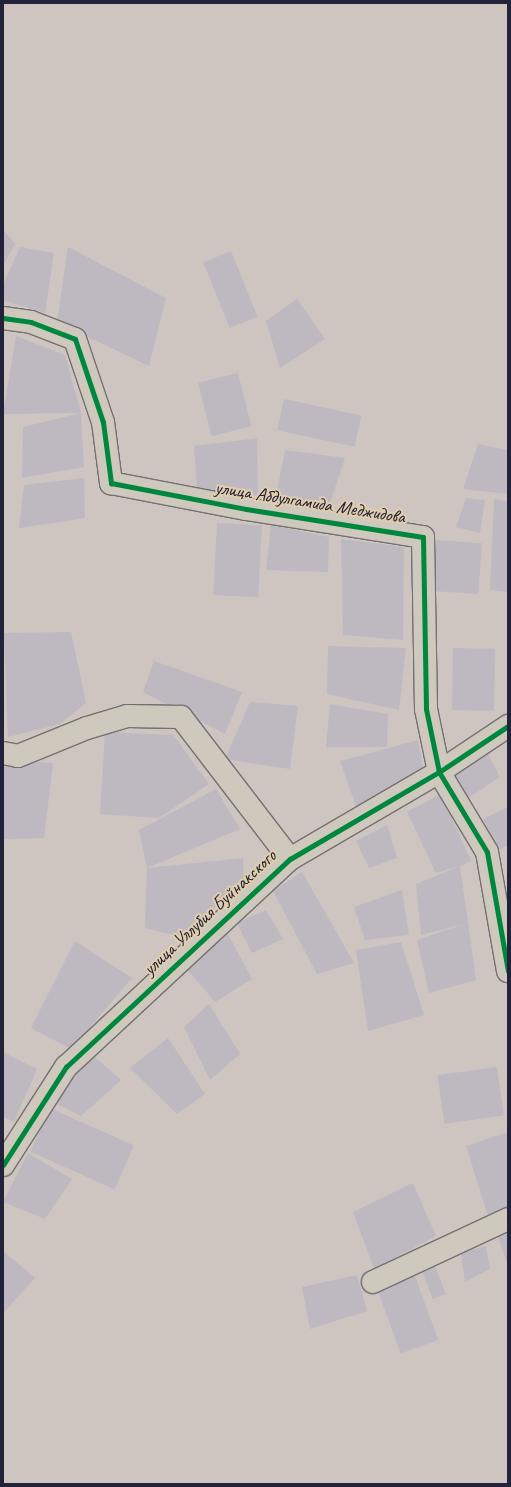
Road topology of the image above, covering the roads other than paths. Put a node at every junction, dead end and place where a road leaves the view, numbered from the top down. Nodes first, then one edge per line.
1 (3, 318) edge
2 (508, 726) edge
3 (3, 753) edge
4 (439, 772) junction
5 (290, 859) junction
6 (508, 971) edge
7 (3, 1165) edge
8 (508, 1218) edge
9 (373, 1282) dead end

1 - 4 street, улица Абдулгамида Меджидова
2 - 4 street, улица Уллубия Буйнакского
3 - 5 street
4 - 5 street, улица Уллубия Буйнакского
4 - 6 street, улица Абдулгамида Меджидова
5 - 7 street, улица Уллубия Буйнакского
8 - 9 street

